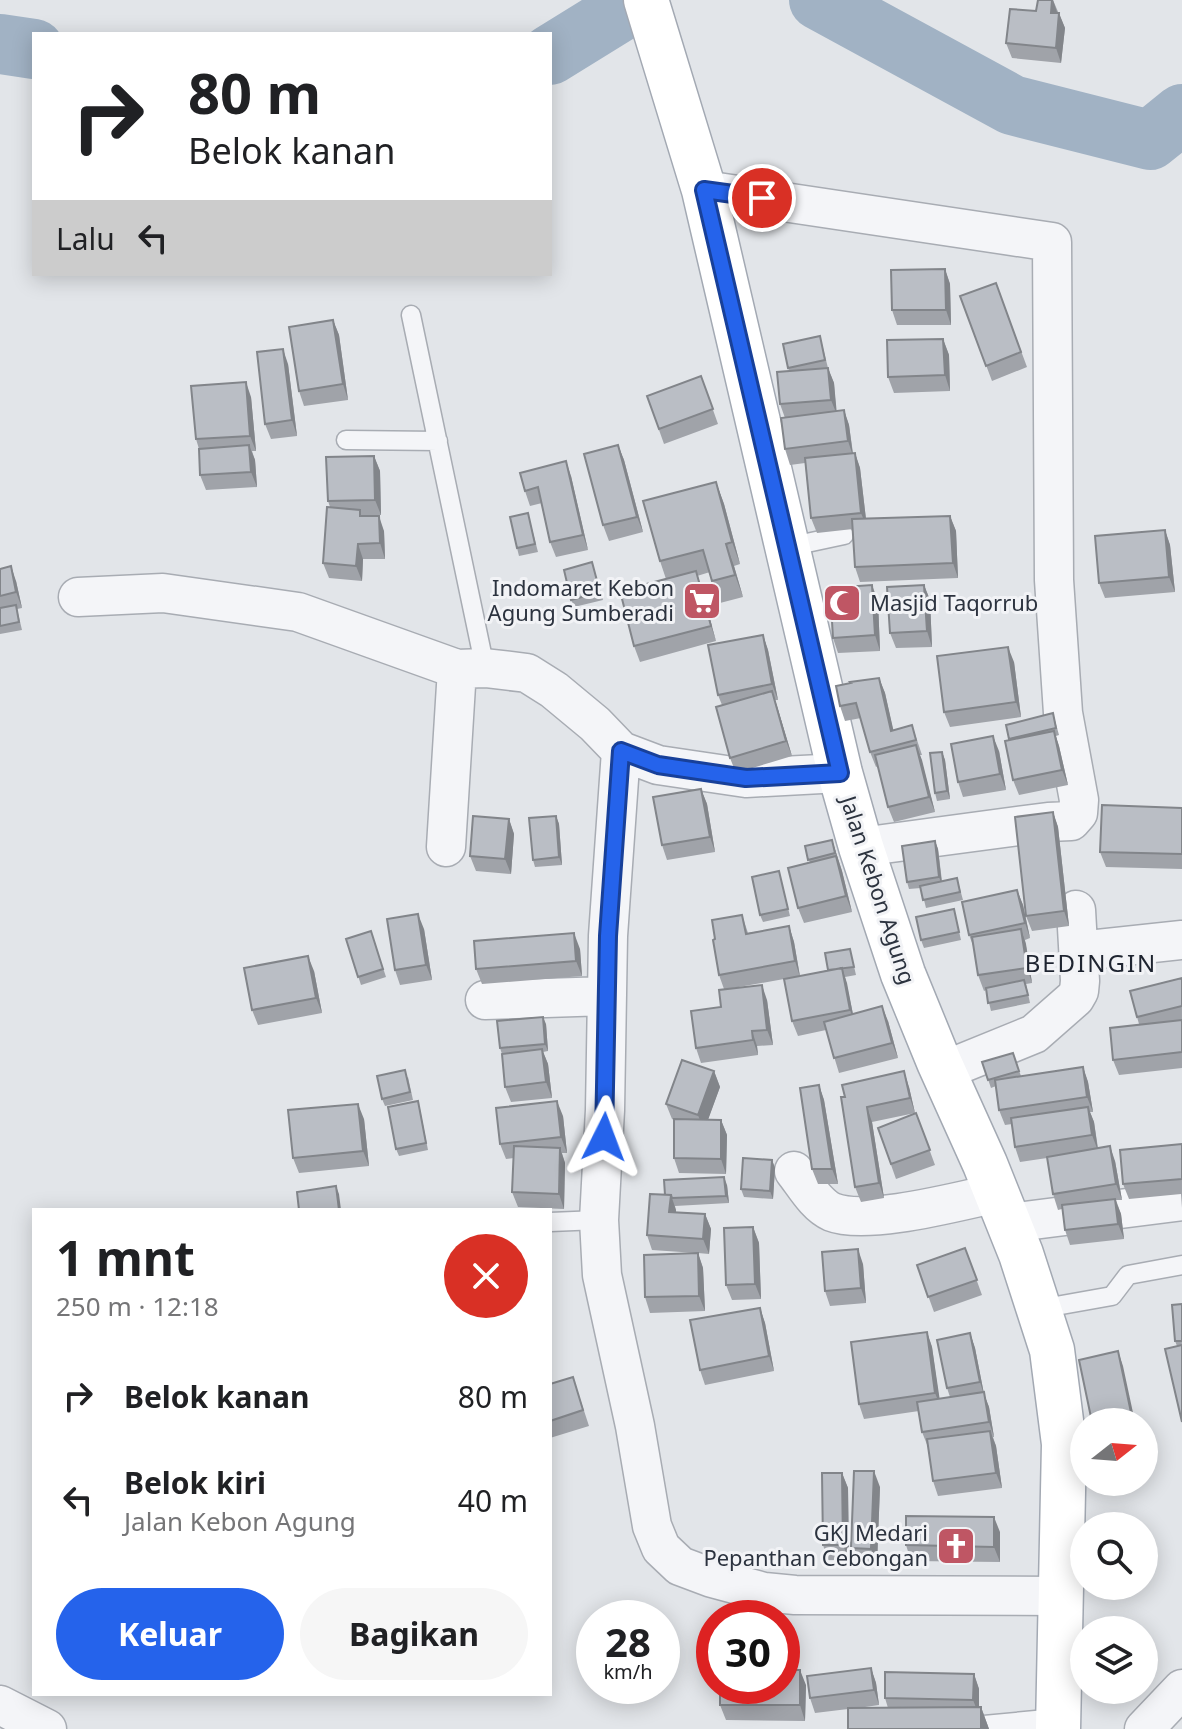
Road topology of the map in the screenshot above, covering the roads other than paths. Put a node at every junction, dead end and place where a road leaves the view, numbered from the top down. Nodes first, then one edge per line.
1 (649, 10) edge
2 (704, 190) junction
3 (411, 315) dead end
4 (346, 440) dead end
5 (438, 441) junction
6 (844, 535) dead end
7 (788, 547) junction
8 (78, 597) dead end
9 (471, 669) junction
10 (621, 751) junction
11 (840, 773) junction
12 (446, 847) dead end
13 (861, 847) junction
14 (1076, 910) dead end
15 (1182, 940) edge
16 (1079, 951) junction
17 (607, 996) junction
18 (485, 1000) dead end
19 (943, 1071) junction
20 (794, 1171) dead end
21 (1182, 1201) edge
22 (1003, 1208) junction
23 (599, 1220) junction
24 (552, 1222) edge
25 (1182, 1265) edge
26 (1039, 1309) junction
27 (1061, 1596) junction
28 (1182, 1689) edge
29 (0, 1705) edge
30 (1058, 1724) edge
31 (47, 1729) edge
32 (941, 1729) edge
33 (1144, 1729) edge

1 - 2 main road, Jalan Kebon Agung
2 - 7 main road, Jalan Kebon Agung
2 - 13 street
3 - 5 lane
4 - 5 lane
5 - 9 lane
6 - 7 lane
7 - 11 main road, Jalan Kebon Agung
8 - 9 street
9 - 10 street
9 - 12 street
10 - 11 street
10 - 17 street
11 - 13 main road, Jalan Kebon Agung
13 - 19 main road, Jalan Kebon Agung
14 - 16 street
15 - 16 street
16 - 19 street
17 - 18 street
17 - 23 street
19 - 22 main road, Jalan Kebon Agung
20 - 22 street
21 - 22 street
22 - 26 main road, Jalan Kebon Agung
23 - 24 lane
23 - 27 street
25 - 26 lane
26 - 27 main road, Jalan Kebon Agung
27 - 30 main road, Jalan Kebon Agung
28 - 33 street
29 - 31 street
30 - 32 lane

